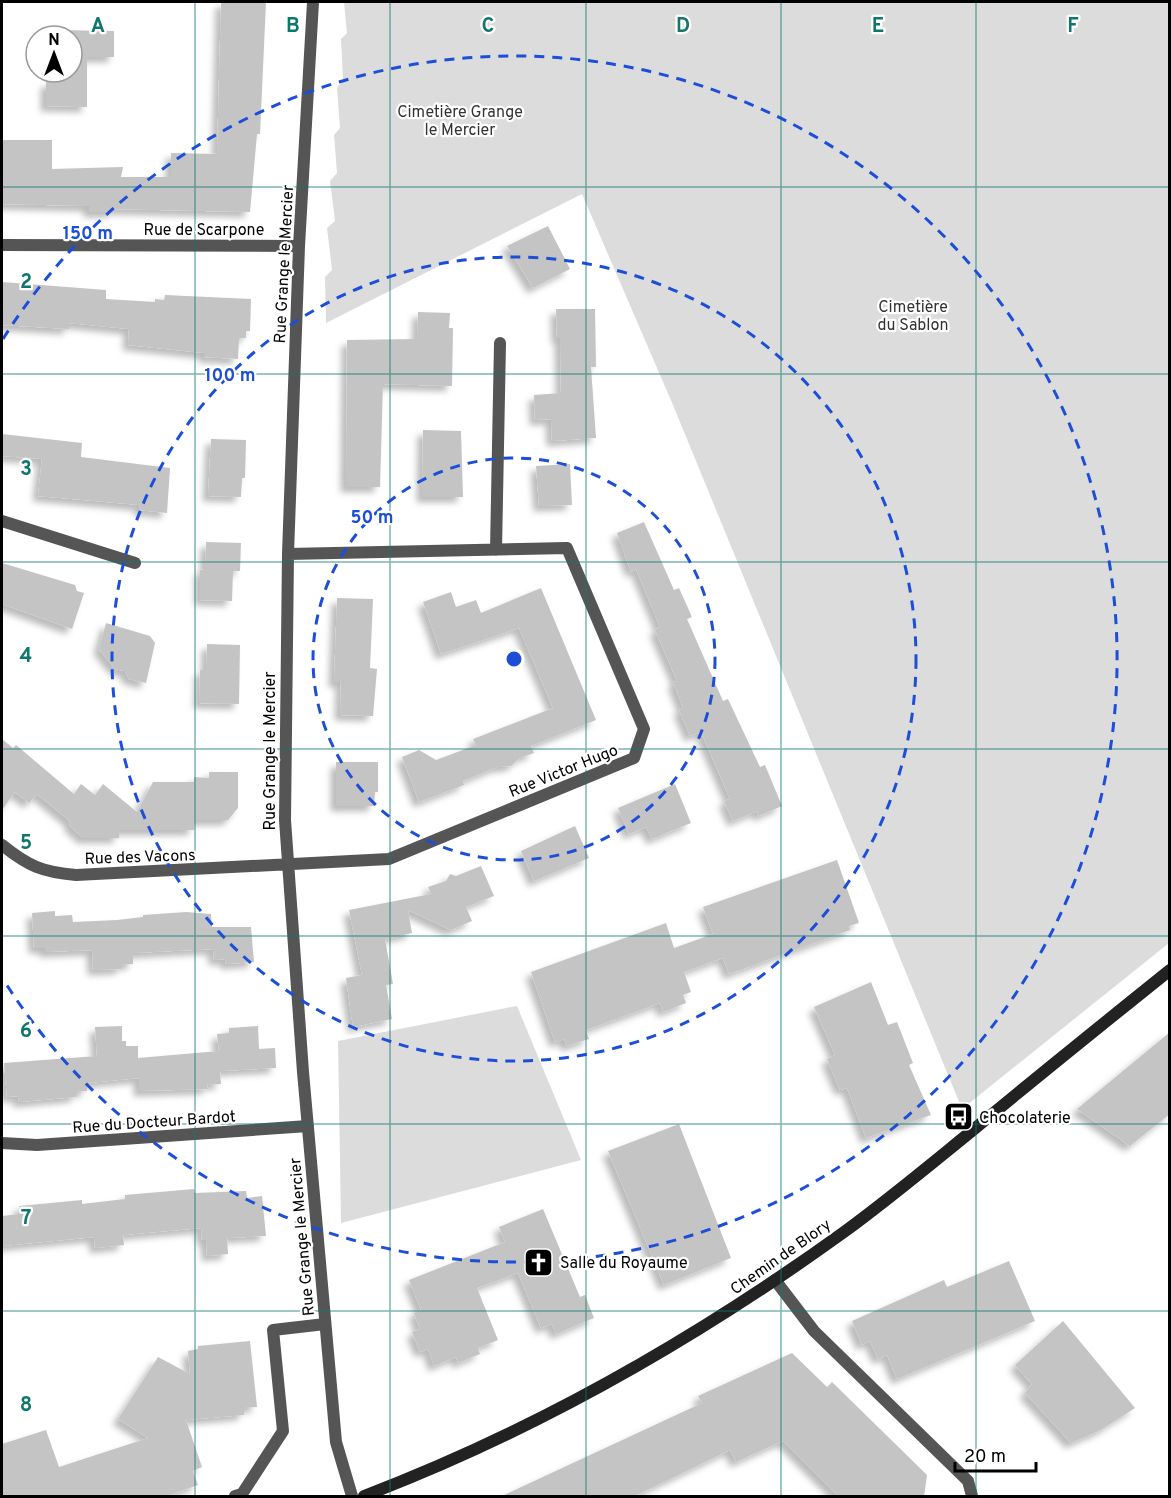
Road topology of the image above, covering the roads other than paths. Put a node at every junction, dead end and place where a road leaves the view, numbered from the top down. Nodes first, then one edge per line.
1 (314, 2) edge
2 (2, 245) edge
3 (299, 246) junction
4 (500, 343) dead end
5 (2, 521) edge
6 (496, 550) junction
7 (288, 554) junction
8 (135, 563) dead end
9 (2, 845) edge
10 (287, 865) junction
11 (1170, 970) edge
12 (308, 1126) junction
13 (2, 1143) edge
14 (775, 1280) junction
15 (325, 1324) junction
16 (235, 1497) edge
17 (352, 1497) edge
18 (364, 1497) edge
19 (972, 1497) edge

1 - 3 street, Rue Grange le Mercier
2 - 3 street, Rue de Scarpone
3 - 7 street, Rue Grange le Mercier
4 - 6 street
5 - 8 street
6 - 7 street, Rue Victor Hugo
6 - 10 street, Rue Victor Hugo
7 - 10 street, Rue Grange le Mercier
9 - 10 street, Rue des Vacons
10 - 12 street, Rue Grange le Mercier
11 - 14 street, Chemin de Blory
12 - 13 street, Rue du Docteur Bardot
12 - 15 street, Rue Grange le Mercier
14 - 18 street, Chemin de Blory
14 - 19 street
15 - 16 street
15 - 17 street, Rue Grange le Mercier

